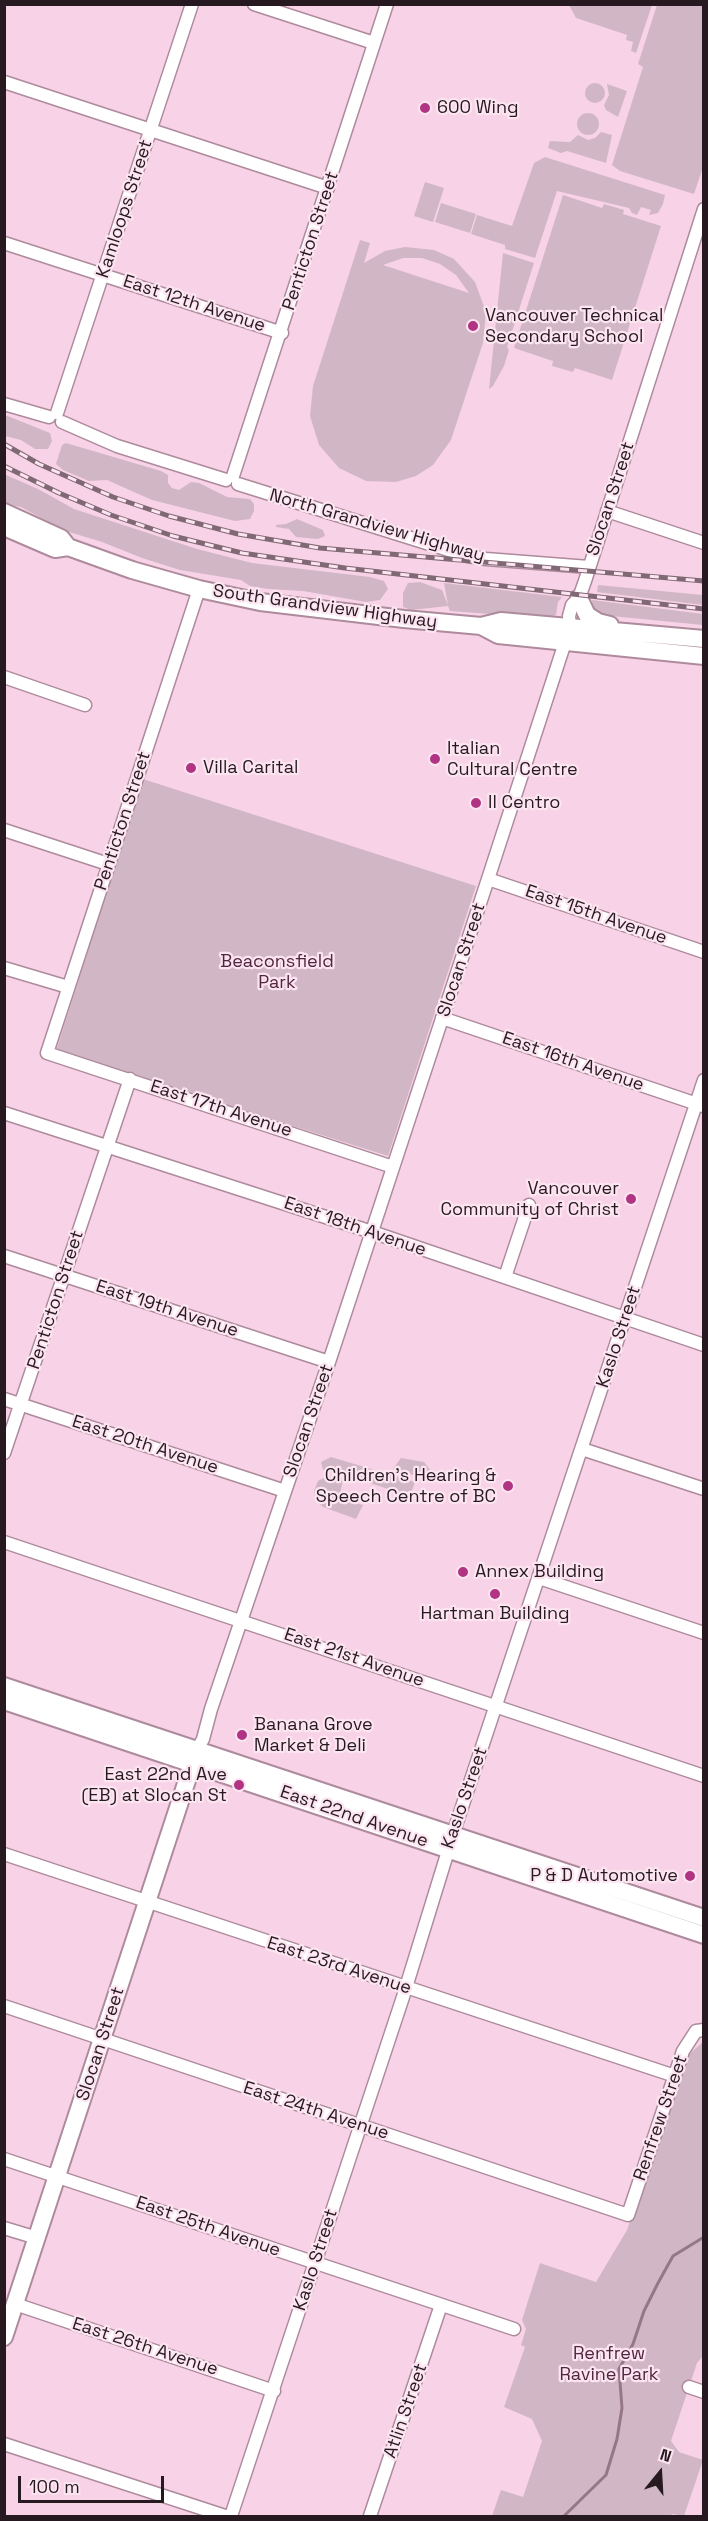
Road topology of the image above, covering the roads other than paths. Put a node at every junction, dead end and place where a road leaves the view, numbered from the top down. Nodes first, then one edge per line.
1 (192, 4) edge
2 (254, 4) edge
3 (387, 4) edge
4 (374, 43) junction
5 (4, 82) edge
6 (151, 130) junction
7 (328, 188) junction
8 (704, 209) edge
9 (4, 243) edge
10 (104, 275) junction
11 (282, 333) junction
12 (4, 404) edge
13 (56, 418) junction
14 (232, 480) junction
15 (607, 511) junction
16 (4, 512) edge
17 (4, 527) edge
18 (704, 543) edge
19 (68, 547) junction
20 (589, 567) junction
21 (199, 590) junction
22 (579, 598) junction
23 (640, 633) junction
24 (567, 635) junction
25 (704, 639) edge
26 (704, 656) edge
27 (4, 677) edge
28 (85, 705) dead end
29 (4, 830) edge
30 (108, 864) junction
31 (488, 879) junction
32 (704, 952) edge
33 (4, 968) edge
34 (68, 987) junction
35 (442, 1018) junction
36 (47, 1053) joint
37 (130, 1079) junction
38 (704, 1080) edge
39 (700, 1105) edge
40 (4, 1113) edge
41 (107, 1146) junction
42 (393, 1167) junction
43 (529, 1205) dead end
44 (372, 1232) junction
45 (4, 1256) edge
46 (64, 1275) junction
47 (505, 1277) junction
48 (624, 1318) junction
49 (704, 1345) edge
50 (329, 1362) junction
51 (4, 1399) edge
52 (21, 1405) junction
53 (582, 1449) junction
54 (4, 1453) edge
55 (704, 1489) edge
56 (285, 1491) junction
57 (4, 1542) edge
58 (539, 1578) junction
59 (242, 1620) junction
60 (704, 1633) edge
61 (4, 1686) edge
62 (4, 1701) edge
63 (496, 1707) junction
64 (195, 1756) junction
65 (704, 1776) edge
66 (451, 1841) junction
67 (4, 1854) edge
68 (148, 1901) junction
69 (704, 1918) edge
70 (704, 1935) edge
71 (406, 1988) junction
72 (4, 2006) edge
73 (704, 2030) edge
74 (103, 2038) junction
75 (675, 2076) junction
76 (360, 2126) junction
77 (4, 2159) edge
78 (58, 2176) junction
79 (628, 2215) joint
80 (4, 2228) edge
81 (37, 2238) junction
82 (316, 2263) junction
83 (15, 2304) junction
84 (441, 2305) junction
85 (514, 2329) dead end
86 (4, 2337) edge
87 (689, 2387) dead end
88 (274, 2391) junction
89 (704, 2392) edge
90 (4, 2444) edge
91 (225, 2517) edge
92 (231, 2517) edge
93 (370, 2517) edge

1 - 6 street, Kamloops Street
2 - 4 street
3 - 4 street, Penticton Street
4 - 7 street, Penticton Street
5 - 6 street
6 - 7 street
6 - 10 street, Kamloops Street
7 - 11 street, Penticton Street
8 - 15 street, Slocan Street
9 - 10 street, East 12th Avenue
10 - 11 street, East 12th Avenue
10 - 13 street, Kamloops Street
11 - 14 street, Penticton Street
12 - 13 street, North Grandview Highway
13 - 14 street, North Grandview Highway
14 - 20 street, North Grandview Highway
15 - 18 street
15 - 20 street, Slocan Street
16 - 19 street, South Grandview Highway
17 - 19 street, South Grandview Highway
19 - 21 street, South Grandview Highway
20 - 22 street, Slocan Street
21 - 24 street, South Grandview Highway
21 - 30 street, Penticton Street
22 - 23 street
22 - 24 street, Slocan Street
23 - 24 street, South Grandview Highway
23 - 25 street, South Grandview Highway
24 - 26 street, South Grandview Highway
24 - 31 street, Slocan Street
27 - 28 street
29 - 30 street
30 - 34 street, Penticton Street
31 - 32 street, East 15th Avenue
31 - 35 street, Slocan Street
33 - 34 street
34 - 36 street, Penticton Street
35 - 39 street, East 16th Avenue
35 - 42 street, Slocan Street
36 - 37 street, East 17th Avenue
37 - 41 street, Penticton Street
37 - 42 street, East 17th Avenue
38 - 39 street, Kaslo Street
39 - 48 street, Kaslo Street
40 - 41 street, East 18th Avenue
41 - 44 street, East 18th Avenue
41 - 46 street, Penticton Street
42 - 44 street, Slocan Street
43 - 47 street
44 - 47 street, East 18th Avenue
44 - 50 street, Slocan Street
45 - 46 street, East 19th Avenue
46 - 50 street, East 19th Avenue
46 - 52 street, Penticton Street
47 - 48 street, East 18th Avenue
48 - 49 street, East 18th Avenue
48 - 53 street, Kaslo Street
50 - 56 street, Slocan Street
51 - 52 street, East 20th Avenue
52 - 54 street, Penticton Street
52 - 56 street, East 20th Avenue
53 - 55 street
53 - 58 street, Kaslo Street
56 - 59 street, Slocan Street
57 - 59 street, East 21st Avenue
58 - 60 street
58 - 63 street, Kaslo Street
59 - 63 street, East 21st Avenue
59 - 64 street, Slocan Street
61 - 64 street, East 22nd Avenue
62 - 64 street, East 22nd Avenue
63 - 65 street, East 21st Avenue
63 - 66 street, Kaslo Street
64 - 66 street, East 22nd Avenue
64 - 68 street, Slocan Street
66 - 69 street, East 22nd Avenue
66 - 70 street, East 22nd Avenue
66 - 71 street, Kaslo Street
67 - 68 street, East 23rd Avenue
68 - 71 street, East 23rd Avenue
68 - 74 street, Slocan Street
71 - 75 street, East 23rd Avenue
71 - 76 street, Kaslo Street
72 - 74 street, East 24th Avenue
73 - 75 street, Renfrew Street
74 - 76 street, East 24th Avenue
74 - 78 street, Slocan Street
75 - 79 street, Renfrew Street
76 - 79 street, East 24th Avenue
76 - 82 street, Kaslo Street
77 - 78 street, East 25th Avenue
78 - 81 street, Slocan Street
78 - 82 street, East 25th Avenue
80 - 81 street
81 - 83 street, Slocan Street
82 - 84 street, East 25th Avenue
82 - 88 street, Kaslo Street
83 - 86 street, Slocan Street
83 - 88 street, East 26th Avenue
84 - 85 street, East 25th Avenue
84 - 93 street, Atlin Street
87 - 89 street
88 - 92 street, Kaslo Street
90 - 91 street

